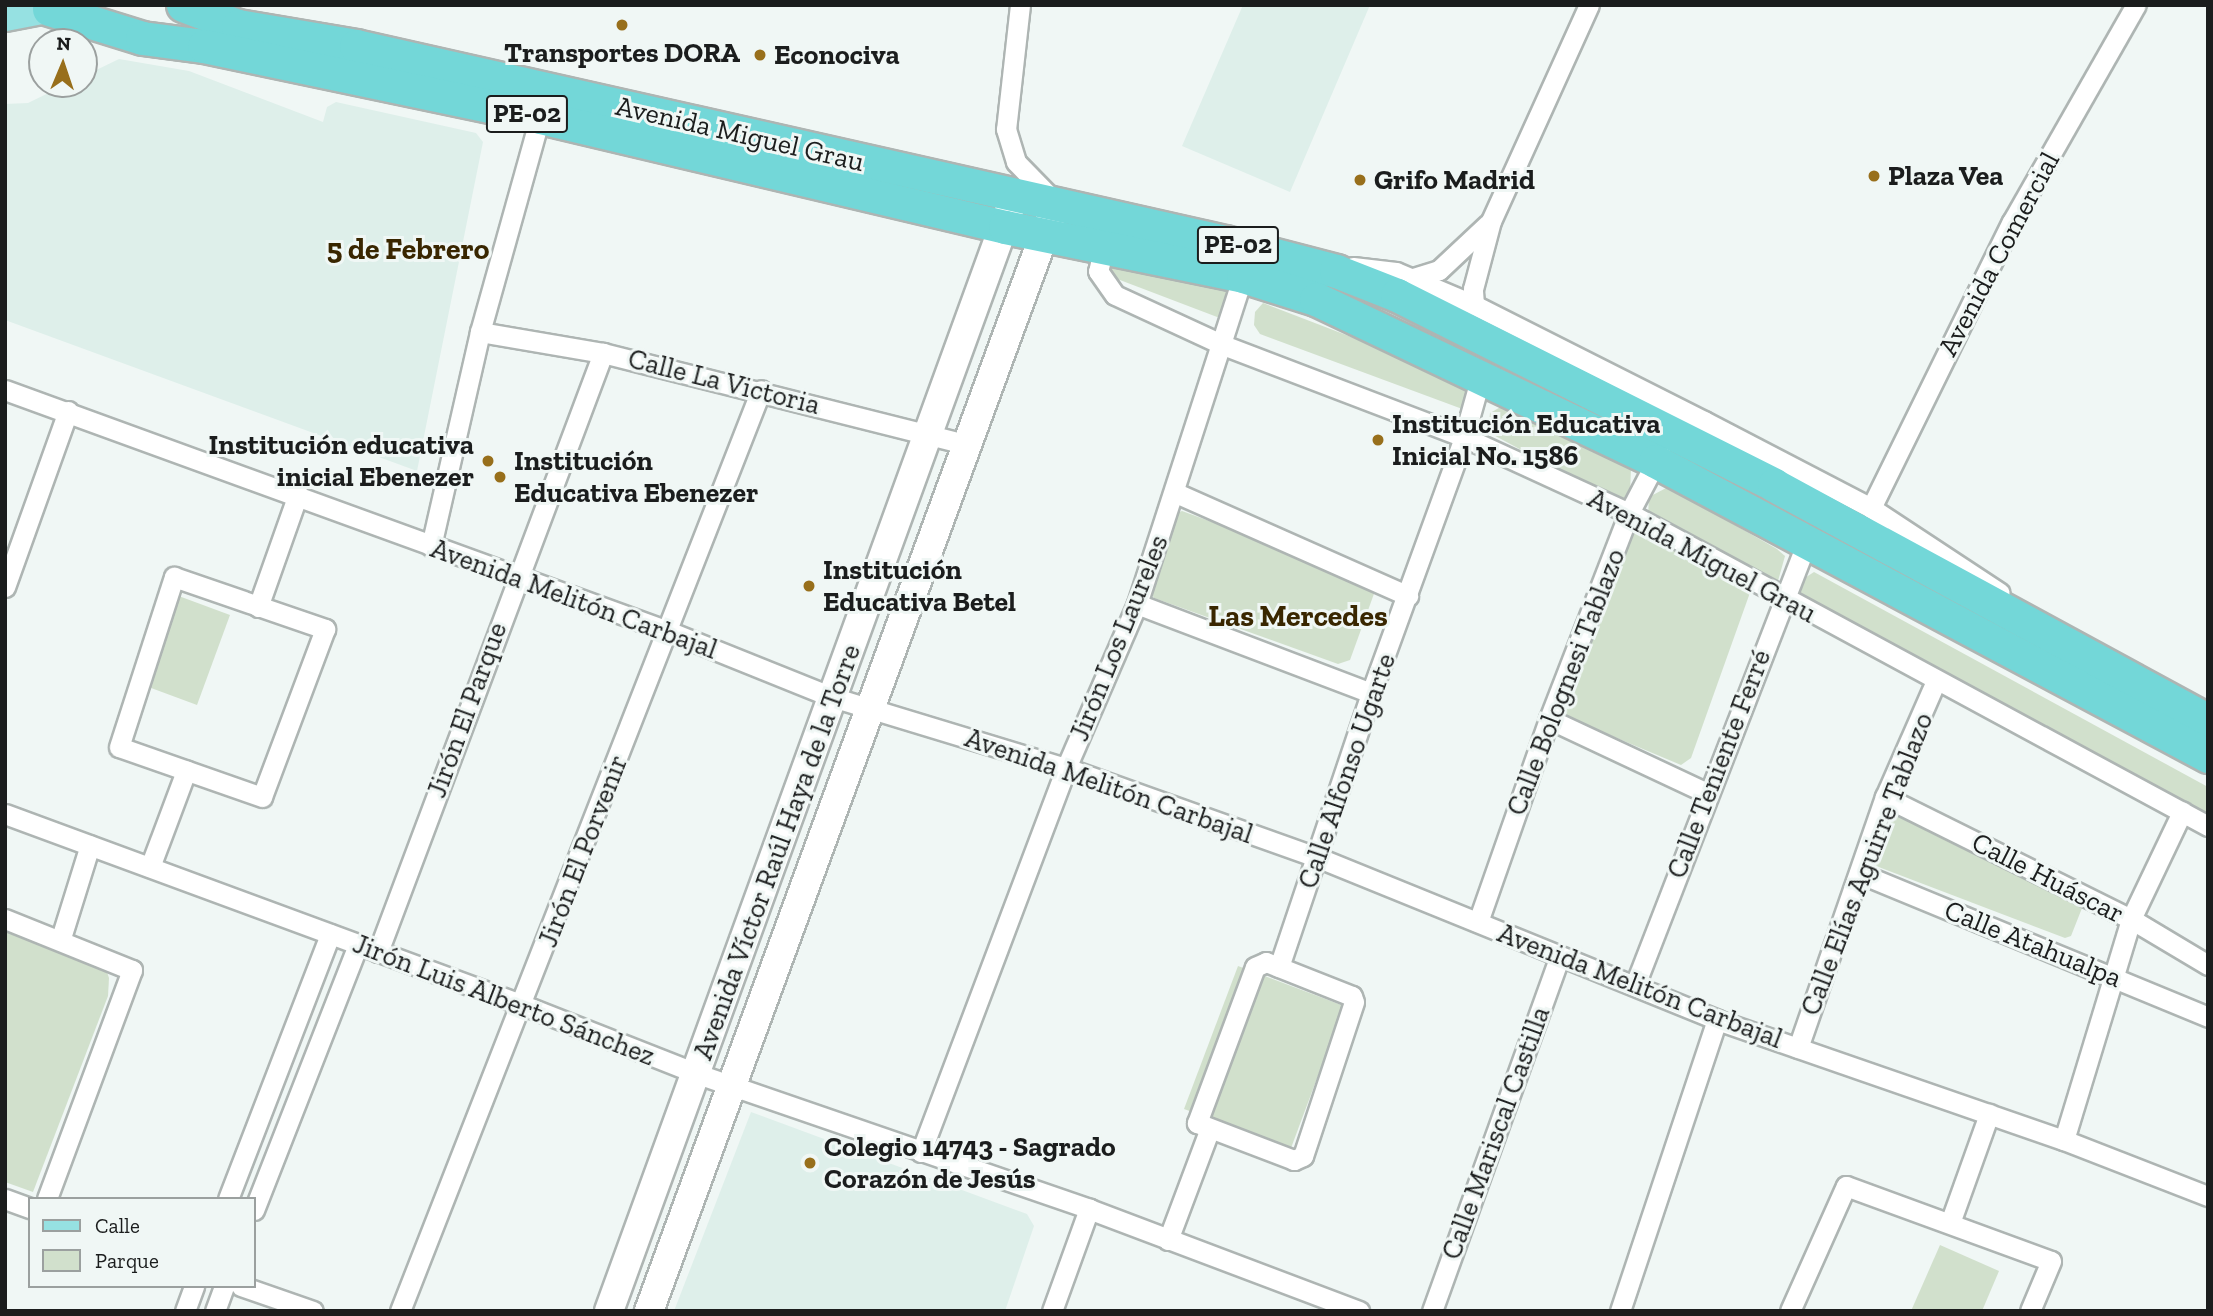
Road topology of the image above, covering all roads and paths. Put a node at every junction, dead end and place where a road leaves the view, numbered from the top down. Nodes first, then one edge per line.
1 (183, 5) edge
2 (1020, 5) edge
3 (1589, 5) edge
4 (2136, 5) edge
5 (27, 15) edge
6 (540, 117) junction
7 (1022, 184) junction
8 (1055, 203) junction
9 (1491, 221) junction
10 (1005, 227) junction
11 (1045, 235) junction
12 (1104, 246) junction
13 (1300, 259) junction
14 (1243, 276) junction
15 (1412, 278) junction
16 (1474, 305) junction
17 (480, 332) junction
18 (1223, 345) junction
19 (603, 353) junction
20 (1481, 376) junction
21 (5, 390) edge
22 (761, 390) junction
23 (1660, 400) joint
24 (68, 411) junction
25 (1683, 425) junction
26 (927, 432) junction
27 (1464, 437) junction
28 (965, 444) junction
29 (1655, 461) junction
30 (1176, 493) junction
31 (298, 494) junction
32 (1871, 508) junction
33 (1629, 513) junction
34 (1806, 544) junction
35 (431, 546) junction
36 (516, 576) junction
37 (5, 587) edge
38 (1408, 596) junction
39 (1781, 599) junction
40 (1137, 604) junction
41 (258, 607) junction
42 (668, 631) junction
43 (2072, 648) junction
44 (1936, 681) junction
45 (1371, 693) junction
46 (832, 697) junction
47 (871, 708) junction
48 (1549, 719) junction
49 (2208, 721) edge
50 (2208, 756) edge
51 (1066, 768) junction
52 (186, 771) junction
53 (1707, 793) junction
54 (1885, 796) junction
55 (2182, 812) junction
56 (5, 814) edge
57 (2208, 826) edge
58 (90, 845) junction
59 (1319, 858) junction
60 (150, 867) junction
61 (1859, 873) junction
62 (5, 919) edge
63 (2132, 919) junction
64 (1478, 922) junction
65 (330, 934) junction
66 (61, 938) junction
67 (358, 944) junction
68 (378, 952) junction
69 (1560, 956) junction
70 (2208, 965) edge
71 (1279, 967) junction
72 (2116, 979) junction
73 (1635, 985) junction
74 (523, 1005) junction
75 (2208, 1017) edge
76 (1717, 1020) junction
77 (1798, 1048) junction
78 (698, 1074) junction
79 (735, 1084) junction
80 (1989, 1114) junction
81 (1209, 1131) junction
82 (2064, 1140) junction
83 (920, 1152) junction
84 (2208, 1196) edge
85 (48, 1197) edge
86 (229, 1197) edge
87 (5, 1199) edge
88 (256, 1205) edge
89 (28, 1207) edge
90 (1089, 1209) junction
91 (1950, 1223) junction
92 (1168, 1240) junction
93 (193, 1288) edge
94 (223, 1288) edge
95 (247, 1288) edge
96 (1347, 1308) edge
97 (185, 1311) edge
98 (215, 1311) edge
99 (313, 1311) edge
100 (400, 1311) edge
101 (609, 1311) edge
102 (649, 1311) edge
103 (1052, 1311) edge
104 (1432, 1311) edge
105 (1620, 1311) edge
106 (1790, 1311) edge
107 (2030, 1311) edge

1 - 7 highway, Avenida Miguel Grau / PE-02
2 - 7 street
3 - 9 street
4 - 32 street, Avenida Comercial
5 - 6 highway, Avenida Miguel Grau / PE-02
6 - 10 highway, Avenida Miguel Grau / PE-02
6 - 17 street
7 - 8 highway, Avenida Miguel Grau / PE-02
7 - 10 main road, Avenida Víctor Raúl Haya de la Torre
8 - 11 main road, Avenida Víctor Raúl Haya de la Torre
8 - 13 highway, Avenida Miguel Grau / PE-02
9 - 15 street
9 - 16 street
10 - 11 highway, Avenida Miguel Grau / PE-02
10 - 26 main road, Avenida Víctor Raúl Haya de la Torre
11 - 12 highway, Avenida Miguel Grau / PE-02
11 - 28 main road, Avenida Víctor Raúl Haya de la Torre
12 - 14 highway, Avenida Miguel Grau / PE-02
12 - 18 street, Avenida Miguel Grau
13 - 15 street, Avenida Miguel Grau
13 - 25 highway, Avenida Miguel Grau / PE-02
14 - 18 street, Jirón Los Laureles
14 - 20 highway, Avenida Miguel Grau / PE-02
15 - 16 street, Avenida Miguel Grau
16 - 23 street, Avenida Miguel Grau
17 - 19 street, Calle La Victoria
17 - 35 street
18 - 27 street, Avenida Miguel Grau
18 - 30 street, Jirón Los Laureles
19 - 22 street, Calle La Victoria
19 - 36 street, Jirón El Parque
20 - 27 street, Calle Alfonso Ugarte
20 - 29 highway, Avenida Miguel Grau / PE-02
21 - 24 street, Avenida Melitón Carbajal
22 - 26 street, Calle La Victoria
22 - 42 street, Jirón El Porvenir
23 - 25 highway
24 - 31 street, Avenida Melitón Carbajal
24 - 37 street
25 - 29 street, Calle Bolognesi Tablazo
25 - 32 street, Avenida Miguel Grau
25 - 43 highway, Avenida Miguel Grau / PE-02
26 - 28 street, Calle La Victoria
26 - 46 main road, Avenida Víctor Raúl Haya de la Torre
27 - 33 street, Avenida Miguel Grau
27 - 38 street, Calle Alfonso Ugarte
28 - 47 main road, Avenida Víctor Raúl Haya de la Torre
29 - 33 street, Calle Bolognesi Tablazo
29 - 34 highway, Avenida Miguel Grau / PE-02
30 - 38 street
30 - 40 street, Jirón Los Laureles
31 - 35 street, Avenida Melitón Carbajal
31 - 41 street
32 - 43 street, Avenida Miguel Grau
33 - 39 street, Avenida Miguel Grau
33 - 48 street, Calle Bolognesi Tablazo
34 - 39 street, Calle Teniente Ferré
34 - 50 highway, Avenida Miguel Grau / PE-02
35 - 36 street, Avenida Melitón Carbajal
36 - 42 street, Avenida Melitón Carbajal
36 - 68 street, Jirón El Parque
38 - 45 street, Calle Alfonso Ugarte
39 - 44 street, Avenida Miguel Grau
39 - 53 street, Calle Teniente Ferré
40 - 45 street
40 - 51 street, Jirón Los Laureles
41 - 52 street
41 - 52 street
42 - 46 street, Avenida Melitón Carbajal
42 - 74 street, Jirón El Porvenir
43 - 49 highway, Avenida Miguel Grau / PE-02
44 - 54 street, Calle Elías Aguirre Tablazo
44 - 55 street, Avenida Miguel Grau
45 - 59 street, Calle Alfonso Ugarte
46 - 47 street, Avenida Melitón Carbajal
46 - 78 main road, Avenida Víctor Raúl Haya de la Torre
47 - 51 street, Avenida Melitón Carbajal
47 - 79 main road, Avenida Víctor Raúl Haya de la Torre
48 - 53 street
48 - 64 street, Calle Bolognesi Tablazo
51 - 59 street, Avenida Melitón Carbajal
51 - 83 street, Jirón Los Laureles
52 - 60 street
53 - 73 street, Calle Teniente Ferré
54 - 61 street, Calle Elías Aguirre Tablazo
54 - 63 street, Calle Huáscar
55 - 57 street, Avenida Miguel Grau
55 - 63 street
56 - 58 street, Jirón Luis Alberto Sánchez
58 - 60 street, Jirón Luis Alberto Sánchez
58 - 66 street
59 - 64 street, Avenida Melitón Carbajal
59 - 71 street, Calle Alfonso Ugarte
60 - 65 street, Jirón Luis Alberto Sánchez
61 - 72 street, Calle Atahualpa
61 - 77 street, Calle Elías Aguirre Tablazo
62 - 66 street
63 - 70 street, Calle Huáscar
63 - 72 street
64 - 69 street, Avenida Melitón Carbajal
65 - 67 street, Jirón Luis Alberto Sánchez
65 - 86 street
66 - 85 street
67 - 68 street, Jirón Luis Alberto Sánchez
67 - 88 street
68 - 74 street, Jirón Luis Alberto Sánchez
69 - 73 street, Avenida Melitón Carbajal
69 - 104 street, Calle Mariscal Castilla
71 - 81 street
71 - 81 street
72 - 75 street, Calle Atahualpa
72 - 82 street
73 - 76 street, Avenida Melitón Carbajal
74 - 78 street, Jirón Luis Alberto Sánchez
74 - 100 street, Jirón El Porvenir
76 - 77 street, Avenida Melitón Carbajal
76 - 105 street
77 - 80 street, Avenida Melitón Carbajal
78 - 79 street, Jirón Luis Alberto Sánchez
78 - 101 main road, Avenida Víctor Raúl Haya de la Torre
79 - 83 street, Jirón Luis Alberto Sánchez
79 - 102 main road, Avenida Víctor Raúl Haya de la Torre
80 - 82 street, Avenida Melitón Carbajal
80 - 91 street
81 - 92 street
82 - 84 street, Avenida Melitón Carbajal
83 - 90 street, Jirón Luis Alberto Sánchez
87 - 89 street
90 - 92 street, Jirón Luis Alberto Sánchez
90 - 103 street
91 - 106 street
91 - 107 street
92 - 96 street, Jirón Luis Alberto Sánchez
93 - 97 street
94 - 98 street
95 - 99 street

